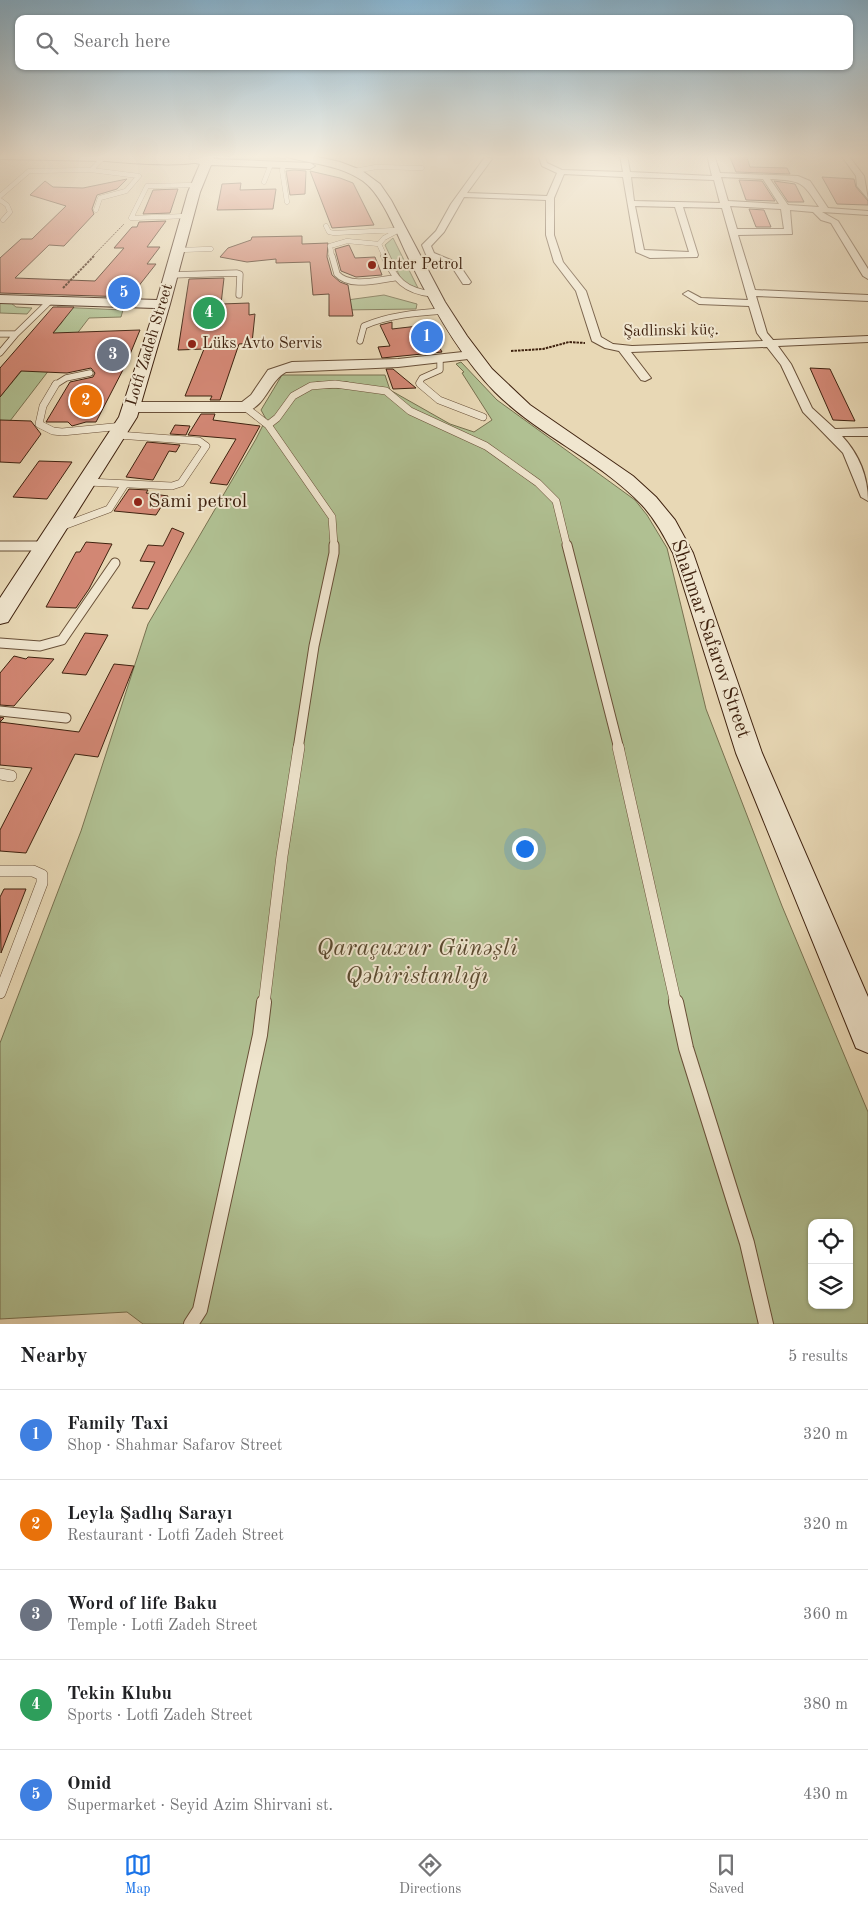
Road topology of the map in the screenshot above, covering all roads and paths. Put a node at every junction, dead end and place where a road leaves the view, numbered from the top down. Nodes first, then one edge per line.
1 (188, 216) edge
2 (6, 217) edge
3 (132, 217) edge
4 (166, 217) edge
5 (392, 217) edge
6 (449, 217) edge
7 (550, 217) edge
8 (633, 217) edge
9 (682, 217) edge
10 (728, 217) edge
11 (787, 217) edge
12 (823, 217) edge
13 (3, 220) dead end
14 (129, 223) dead end
15 (326, 226) dead end
16 (399, 230) junction
17 (733, 232) junction
18 (379, 244) junction
19 (211, 249) dead end
20 (178, 250) junction
21 (428, 250) junction
22 (410, 251) junction
23 (171, 274) junction
24 (868, 276) edge
25 (394, 278) junction
26 (466, 282) dead end
27 (750, 293) junction
28 (432, 294) junction
29 (688, 294) dead end
30 (240, 295) dead end
31 (868, 298) edge
32 (0, 299) edge
33 (50, 301) junction
34 (753, 303) junction
35 (163, 304) junction
36 (443, 311) junction
37 (0, 334) edge
38 (16, 334) junction
39 (868, 339) edge
40 (360, 341) dead end
41 (600, 343) junction
42 (769, 343) junction
43 (624, 349) junction
44 (511, 351) dead end
45 (0, 353) edge
46 (472, 355) junction
47 (440, 360) junction
48 (90, 373) dead end
49 (645, 378) dead end
50 (132, 407) junction
51 (245, 407) junction
52 (483, 417) dead end
53 (268, 424) junction
54 (121, 431) junction
55 (868, 432) edge
56 (831, 433) junction
57 (88, 482) junction
58 (125, 484) junction
59 (868, 497) edge
60 (58, 528) junction
61 (0, 546) edge
62 (46, 546) junction
63 (115, 563) dead end
64 (0, 616) edge
65 (0, 643) edge
66 (0, 711) edge
67 (66, 718) dead end
68 (0, 774) edge
69 (11, 776) dead end
70 (0, 871) edge
71 (0, 993) edge
72 (868, 1036) edge
73 (192, 1324) edge
74 (766, 1324) edge

1 - 20 main road, Lotfi Zadeh Street
2 - 13 lane
3 - 4 lane
5 - 16 main road, Shahmar Safarov Street
6 - 21 street
7 - 41 street, Şadlinski küç.
8 - 9 street
10 - 17 street
11 - 17 street
12 - 24 street
14 - 33 path
15 - 16 lane
16 - 18 lane
16 - 22 main road, Shahmar Safarov Street
17 - 27 street
18 - 25 lane
18 - 25 lane
19 - 20 lane
20 - 23 main road, Lotfi Zadeh Street
21 - 22 street
21 - 26 street
22 - 28 main road, Shahmar Safarov Street
23 - 30 lane
23 - 35 main road, Lotfi Zadeh Street
25 - 28 lane
27 - 31 street
27 - 34 street
28 - 36 main road, Shahmar Safarov Street
29 - 34 street
32 - 33 main road
33 - 35 main road
33 - 38 lane
34 - 42 street
35 - 50 main road, Lotfi Zadeh Street
36 - 40 lane
36 - 46 main road, Shahmar Safarov Street
37 - 38 lane
38 - 45 lane
39 - 42 street, Şadlinski küç.
41 - 43 street, Şadlinski küç.
41 - 44 path
42 - 43 street, Şadlinski küç.
42 - 56 street
43 - 49 street
46 - 47 street
46 - 72 main road, Shahmar Safarov Street
47 - 51 street
47 - 52 lane
48 - 54 lane
50 - 51 street
50 - 54 main road, Lotfi Zadeh Street
51 - 53 lane
53 - 73 lane
53 - 74 lane
54 - 57 main road, Lotfi Zadeh Street
54 - 58 lane
55 - 56 street
56 - 59 street
57 - 58 lane
57 - 60 main road, Lotfi Zadeh Street
58 - 60 lane
60 - 62 main road, Lotfi Zadeh Street
61 - 62 lane
62 - 64 main road, Lotfi Zadeh Street
63 - 65 lane
66 - 67 lane
68 - 69 lane
70 - 71 lane

